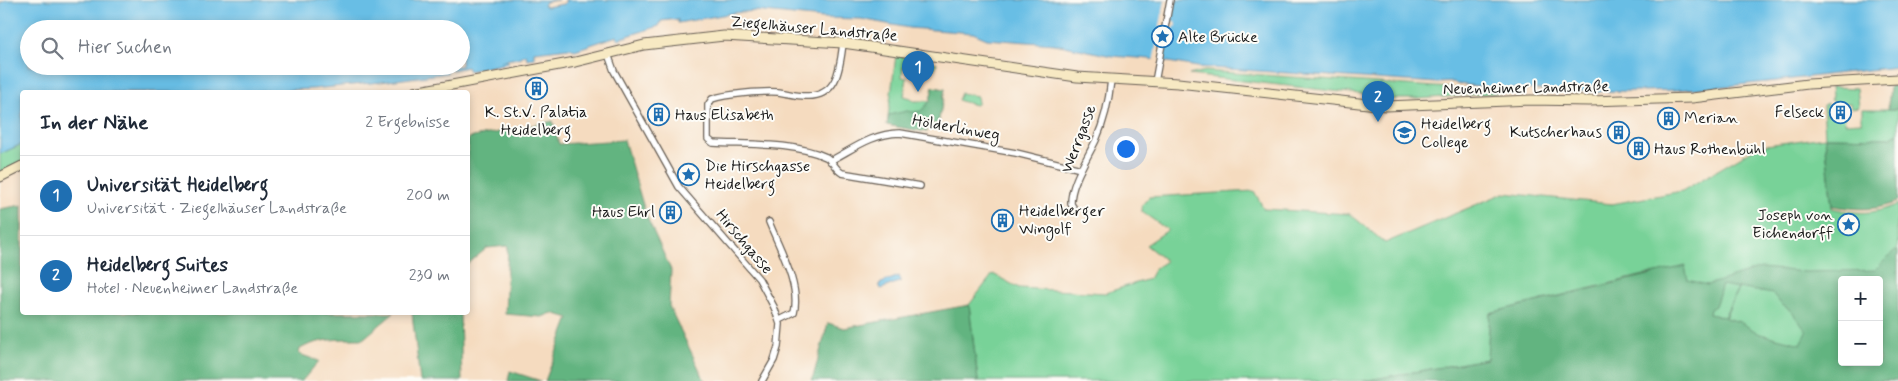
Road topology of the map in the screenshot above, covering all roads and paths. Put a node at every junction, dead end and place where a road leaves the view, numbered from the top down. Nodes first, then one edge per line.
1 (1170, 0) edge
2 (843, 43) junction
3 (608, 54) junction
4 (1155, 78) junction
5 (1898, 79) edge
6 (1111, 80) junction
7 (426, 90) edge
8 (830, 160) junction
9 (20, 167) edge
10 (1081, 168) junction
11 (0, 177) edge
12 (920, 186) dead end
13 (1073, 207) dead end
14 (769, 222) dead end
15 (780, 320) junction
16 (762, 381) edge

1 - 4 street
2 - 3 main road, Ziegelhäuser Landstraße
2 - 6 main road, Ziegelhäuser Landstraße
2 - 8 street
3 - 7 main road, Ziegelhäuser Landstraße
3 - 15 street, Hirschgasse
4 - 5 main road, Neuenheimer Landstraße
4 - 6 main road, Ziegelhäuser Landstraße
6 - 10 street, Werrgasse
8 - 10 street, Hölderlinweg
8 - 12 street
9 - 11 main road
10 - 13 street, Werrgasse
14 - 15 street, Hirschgasse
15 - 16 street

